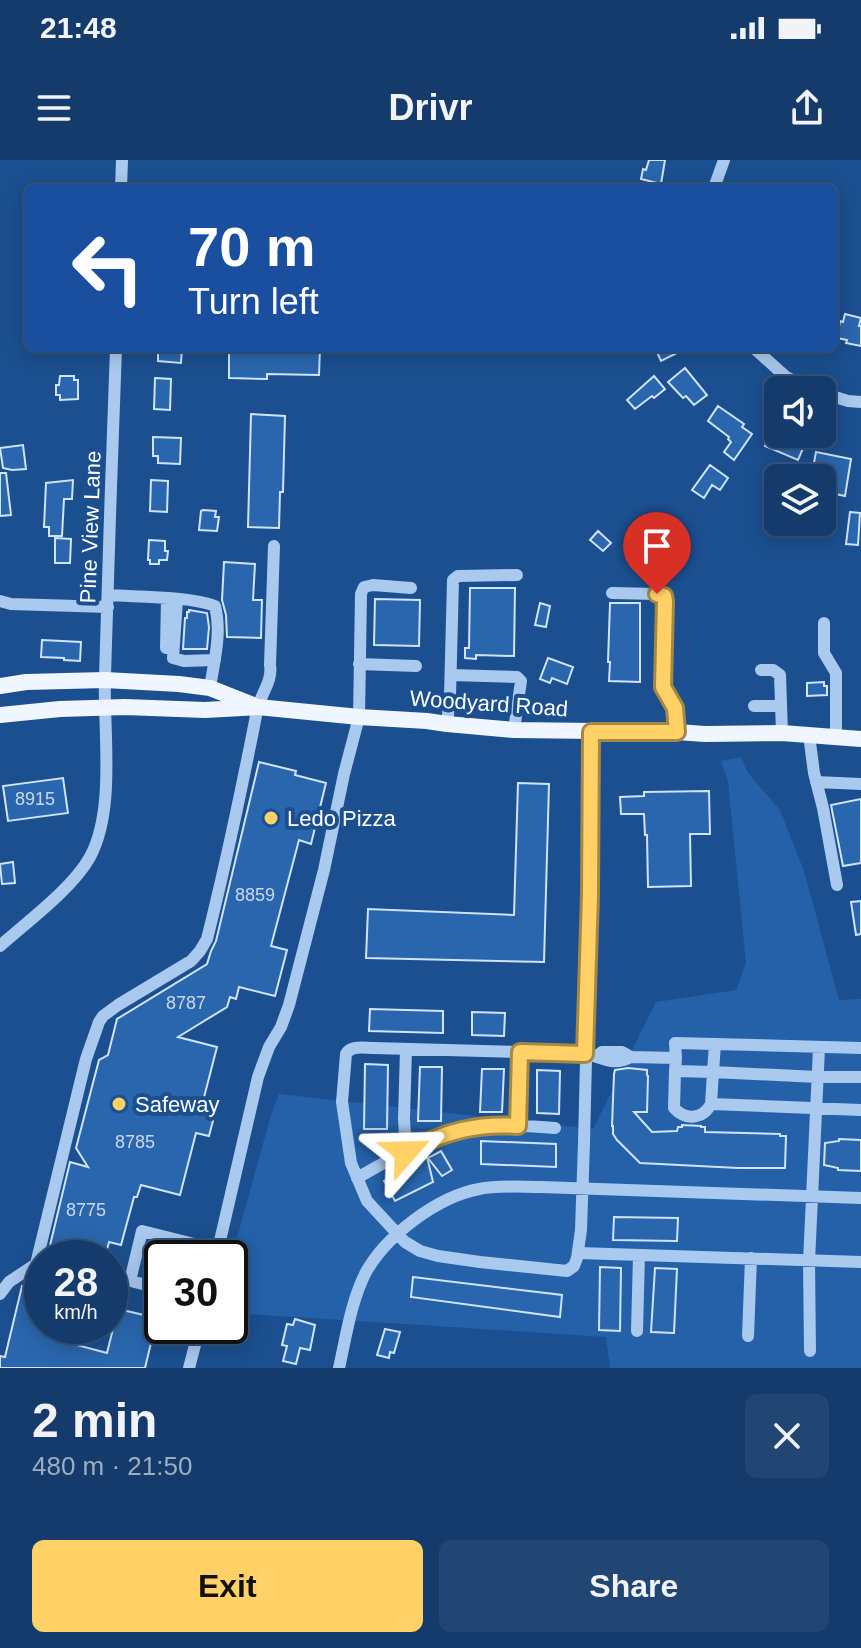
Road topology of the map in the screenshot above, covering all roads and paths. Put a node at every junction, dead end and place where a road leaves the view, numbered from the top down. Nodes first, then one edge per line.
1 (122, 160) edge
2 (724, 160) edge
3 (121, 184) edge
4 (715, 184) edge
5 (116, 352) edge
6 (758, 352) edge
7 (785, 376) edge
8 (836, 397) edge
9 (861, 402) edge
10 (274, 546) dead end
11 (517, 575) dead end
12 (411, 588) dead end
13 (612, 593) dead end
14 (174, 599) junction
15 (0, 601) edge
16 (108, 601) junction
17 (824, 623) dead end
18 (174, 658) junction
19 (215, 660) junction
20 (359, 664) junction
21 (416, 666) dead end
22 (761, 670) dead end
23 (451, 675) junction
24 (105, 680) junction
25 (179, 684) junction
26 (0, 686) edge
27 (210, 688) junction
28 (754, 706) dead end
29 (781, 706) junction
30 (105, 707) junction
31 (258, 707) junction
32 (0, 715) edge
33 (359, 717) junction
34 (447, 724) junction
35 (514, 730) junction
36 (591, 732) junction
37 (677, 732) junction
38 (782, 733) junction
39 (809, 735) junction
40 (836, 737) junction
41 (861, 739) edge
42 (816, 782) junction
43 (861, 784) edge
44 (837, 885) dead end
45 (0, 946) edge
46 (715, 1044) junction
47 (819, 1048) junction
48 (861, 1048) edge
49 (406, 1049) junction
50 (520, 1052) junction
51 (591, 1055) junction
52 (675, 1064) junction
53 (713, 1072) junction
54 (817, 1077) junction
55 (861, 1077) edge
56 (711, 1104) junction
57 (816, 1108) junction
58 (861, 1110) edge
59 (518, 1126) junction
60 (555, 1128) dead end
61 (406, 1152) junction
62 (357, 1178) junction
63 (583, 1188) junction
64 (812, 1196) junction
65 (861, 1198) edge
66 (397, 1233) junction
67 (171, 1240) edge
68 (220, 1240) edge
69 (579, 1253) junction
70 (639, 1255) junction
71 (751, 1258) junction
72 (809, 1261) junction
73 (861, 1262) edge
74 (23, 1273) joint
75 (130, 1281) joint
76 (144, 1284) edge
77 (0, 1294) edge
78 (637, 1331) dead end
79 (748, 1336) dead end
80 (195, 1344) edge
81 (810, 1351) dead end
82 (189, 1368) edge
83 (339, 1368) edge

1 - 3 street
2 - 4 street
5 - 16 street, Pine View Lane
6 - 7 street
8 - 9 street
10 - 31 street
11 - 23 street
12 - 20 street
13 - 37 street
14 - 16 street
14 - 18 street
14 - 19 street
15 - 16 street
16 - 24 street, Pine View Lane
17 - 40 street
18 - 19 street
18 - 25 street
19 - 27 street
20 - 21 street
20 - 33 street
22 - 29 street
23 - 34 street
23 - 35 street
24 - 25 main road, Woodyard Road
24 - 26 main road, Woodyard Road
24 - 30 street, Pine View Lane
25 - 27 main road, Woodyard Road
27 - 31 main road, Woodyard Road
28 - 29 street
29 - 38 street
30 - 31 main road, Woodyard Road
30 - 32 main road, Woodyard Road
30 - 45 street, Pine View Lane
31 - 33 main road, Woodyard Road
31 - 74 street
33 - 34 main road, Woodyard Road
33 - 68 street
34 - 35 main road, Woodyard Road
35 - 36 main road, Woodyard Road
36 - 37 main road, Woodyard Road
36 - 51 street
37 - 38 main road, Woodyard Road
38 - 39 main road, Woodyard Road
39 - 40 main road, Woodyard Road
39 - 42 street
40 - 41 main road, Woodyard Road
42 - 43 street
42 - 44 street
46 - 47 street
46 - 52 street
46 - 53 street
47 - 48 street
47 - 54 street
49 - 50 street
49 - 61 street
49 - 62 street
50 - 51 street
50 - 59 street
51 - 52 street
51 - 63 street
52 - 53 street
52 - 56 street
53 - 54 street
53 - 56 street
54 - 55 street
54 - 57 street
56 - 57 street
57 - 58 street
57 - 64 street
59 - 60 street
59 - 61 street
61 - 62 street
62 - 66 street
63 - 64 street
63 - 66 street
63 - 69 street
64 - 65 street
64 - 72 street
66 - 69 street
66 - 83 street
67 - 75 street
69 - 70 street
70 - 71 street
70 - 78 street
71 - 72 street
71 - 79 street
72 - 73 street
72 - 81 street
74 - 77 street
75 - 76 street
80 - 82 street

